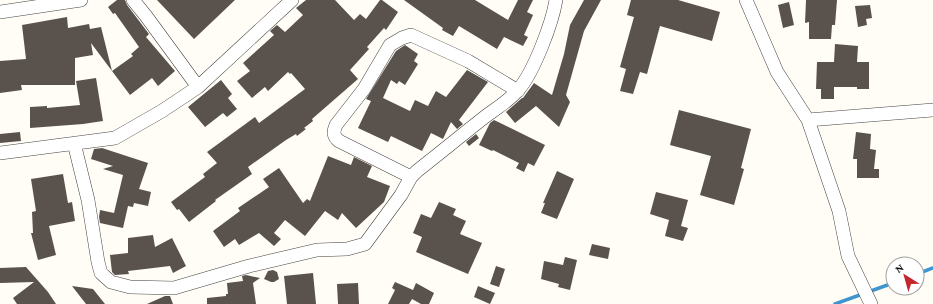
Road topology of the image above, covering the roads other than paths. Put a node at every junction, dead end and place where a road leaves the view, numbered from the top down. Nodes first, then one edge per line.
1 (81, 0) edge
2 (133, 0) edge
3 (292, 0) edge
4 (556, 0) edge
5 (746, 0) edge
6 (0, 12) edge
7 (198, 87) junction
8 (518, 91) junction
9 (933, 110) edge
10 (808, 120) junction
11 (74, 143) junction
12 (0, 154) edge
13 (411, 177) junction
14 (871, 304) edge

1 - 6 street
2 - 7 street
3 - 7 street
4 - 8 street
5 - 10 street
7 - 11 street
8 - 13 street
8 - 13 street
9 - 10 street
10 - 14 street
11 - 12 street
11 - 13 street

